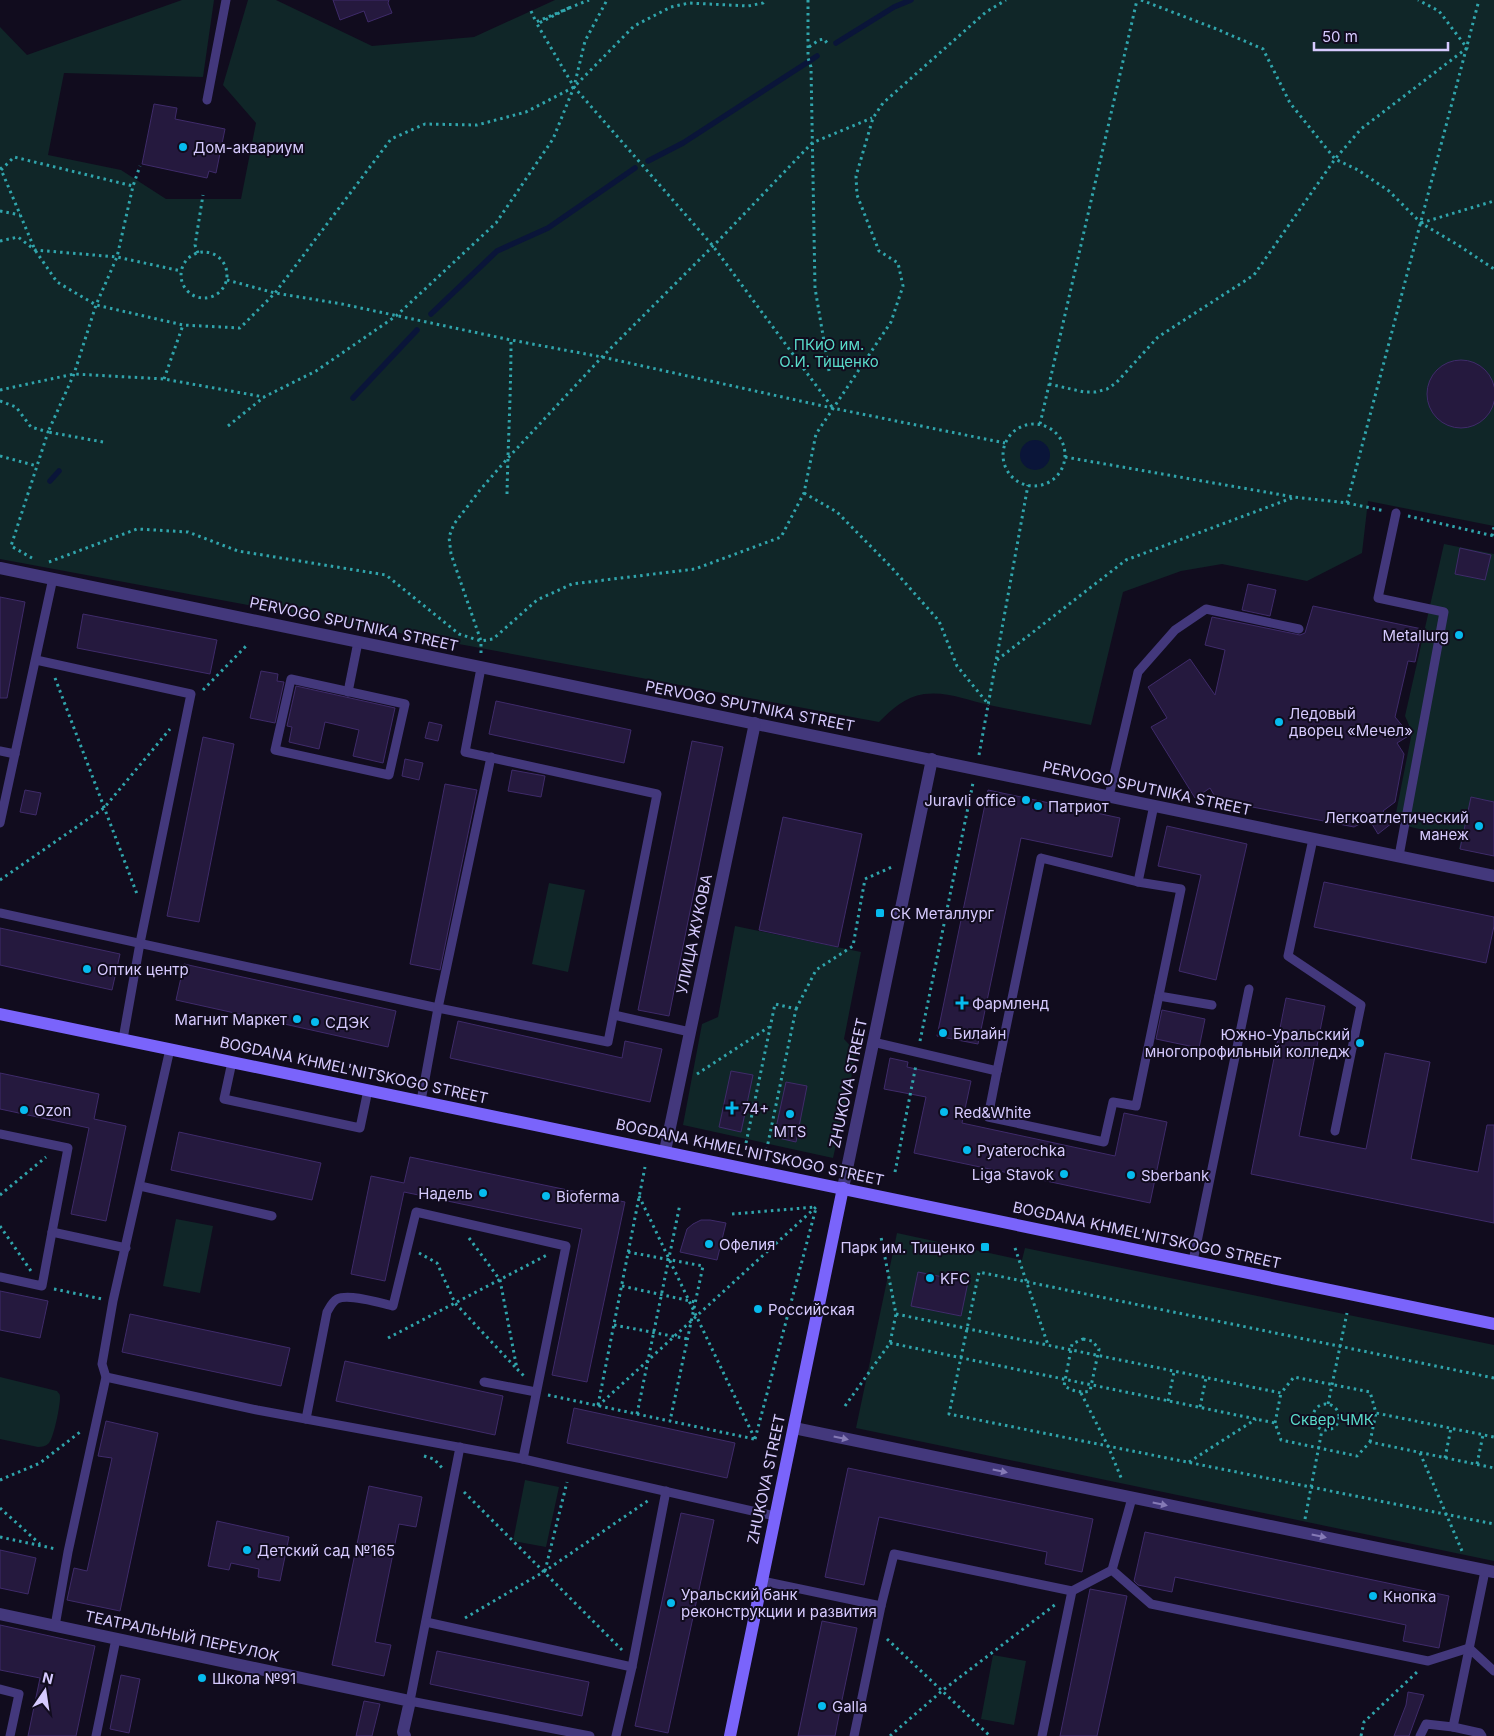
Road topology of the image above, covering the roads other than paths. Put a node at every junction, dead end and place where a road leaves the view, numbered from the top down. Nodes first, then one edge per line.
1 (226, 0) edge
2 (207, 100) dead end
3 (1396, 513) road end
4 (0, 568) edge
5 (53, 578) junction
6 (1299, 629) dead end
7 (358, 642) junction
8 (36, 660) junction
9 (481, 668) junction
10 (348, 692) junction
11 (755, 724) junction
12 (0, 751) edge
13 (15, 754) junction
14 (491, 756) junction
15 (932, 759) junction
16 (1109, 796) junction
17 (1154, 806) junction
18 (0, 822) edge
19 (1313, 839) junction
20 (1398, 856) junction
21 (1494, 876) edge
22 (1138, 882) junction
23 (0, 913) edge
24 (140, 943) junction
25 (1249, 990) dead end
26 (1159, 996) junction
27 (1212, 1006) dead end
28 (438, 1008) junction
29 (0, 1014) edge
30 (614, 1015) junction
31 (690, 1032) junction
32 (123, 1039) junction
33 (873, 1042) junction
34 (170, 1049) junction
35 (232, 1062) junction
36 (997, 1071) junction
37 (368, 1090) junction
38 (421, 1101) junction
39 (1335, 1131) dead end
40 (0, 1134) edge
41 (665, 1151) junction
42 (140, 1186) junction
43 (843, 1188) junction
44 (272, 1216) dead end
45 (52, 1232) junction
46 (126, 1248) junction
47 (1193, 1261) junction
48 (0, 1278) edge
49 (1494, 1324) edge
50 (106, 1377) junction
51 (484, 1382) dead end
52 (537, 1390) junction
53 (306, 1419) junction
54 (794, 1428) junction
55 (460, 1446) junction
56 (523, 1459) junction
57 (665, 1491) junction
58 (1128, 1497) junction
59 (775, 1516) junction
60 (1112, 1570) junction
61 (1490, 1572) edge
62 (762, 1581) junction
63 (1072, 1591) junction
64 (881, 1606) junction
65 (0, 1614) edge
66 (426, 1622) junction
67 (55, 1626) junction
68 (116, 1638) junction
69 (1469, 1648) junction
70 (632, 1667) junction
71 (1494, 1671) edge
72 (0, 1689) edge
73 (410, 1701) junction
74 (1453, 1727) junction
75 (10, 1736) edge
76 (96, 1736) edge
77 (405, 1736) edge
78 (590, 1736) edge
79 (616, 1736) edge
80 (730, 1736) edge
81 (854, 1736) edge
82 (1042, 1736) edge
83 (1420, 1736) edge
84 (1482, 1736) edge

1 - 2 lane
3 - 20 lane
4 - 5 street, PERVOGO SPUTNIKA STREET
5 - 7 street, PERVOGO SPUTNIKA STREET
5 - 8 lane
6 - 16 lane
7 - 9 street, PERVOGO SPUTNIKA STREET
7 - 10 lane
8 - 13 lane
8 - 24 lane
9 - 11 street, PERVOGO SPUTNIKA STREET
9 - 14 lane
10 - 10 lane
11 - 15 street, PERVOGO SPUTNIKA STREET
11 - 31 street, УЛИЦА ЖУКОВА
12 - 13 lane
13 - 18 lane
14 - 28 lane
14 - 30 lane
15 - 16 street, PERVOGO SPUTNIKA STREET
15 - 33 street, ZHUKOVA STREET
16 - 17 street, PERVOGO SPUTNIKA STREET
17 - 19 street, PERVOGO SPUTNIKA STREET
17 - 22 lane
19 - 20 street, PERVOGO SPUTNIKA STREET
19 - 39 lane
20 - 21 street, PERVOGO SPUTNIKA STREET
22 - 26 lane
22 - 36 lane
23 - 24 lane
24 - 28 lane
24 - 32 lane
25 - 47 lane
26 - 27 lane
26 - 36 lane
28 - 30 lane
28 - 38 lane
29 - 32 main road, BOGDANA KHMEL'NITSKOGO STREET
30 - 31 lane
31 - 41 street, УЛИЦА ЖУКОВА
32 - 34 main road, BOGDANA KHMEL'NITSKOGO STREET
33 - 36 lane
33 - 43 street, ZHUKOVA STREET
34 - 35 main road, BOGDANA KHMEL'NITSKOGO STREET
34 - 42 lane
35 - 37 main road, BOGDANA KHMEL'NITSKOGO STREET
35 - 37 lane
37 - 38 main road, BOGDANA KHMEL'NITSKOGO STREET
38 - 41 main road, BOGDANA KHMEL'NITSKOGO STREET
40 - 45 lane
41 - 43 main road, BOGDANA KHMEL'NITSKOGO STREET
42 - 44 lane
42 - 46 lane
43 - 47 main road, BOGDANA KHMEL'NITSKOGO STREET
43 - 54 main road, ZHUKOVA STREET
45 - 46 lane
45 - 48 lane
46 - 50 lane
47 - 49 main road, BOGDANA KHMEL'NITSKOGO STREET
50 - 53 lane
50 - 67 lane
51 - 52 lane
52 - 53 lane
52 - 56 lane
53 - 55 lane
54 -> 58 street
54 - 59 main road, ZHUKOVA STREET
55 - 56 lane
55 - 66 lane
56 - 57 lane
57 - 59 lane
57 - 70 lane
58 - 60 lane
58 -> 61 street
59 - 62 main road, ZHUKOVA STREET
60 - 63 lane
60 - 69 lane
61 - 69 lane
62 - 64 lane
62 - 80 main road, ZHUKOVA STREET
63 - 64 lane
63 - 82 lane
64 - 81 lane
65 - 67 street, ТЕАТРАЛЬНЫЙ ПЕРЕУЛОК
66 - 70 lane
66 - 73 lane
67 - 68 street, ТЕАТРАЛЬНЫЙ ПЕРЕУЛОК
68 - 73 street, ТЕАТРАЛЬНЫЙ ПЕРЕУЛОК
68 - 76 lane
69 - 71 lane
69 - 74 lane
70 - 79 lane
72 - 75 lane
73 - 77 street
73 - 78 lane
74 - 83 lane
74 - 84 lane

